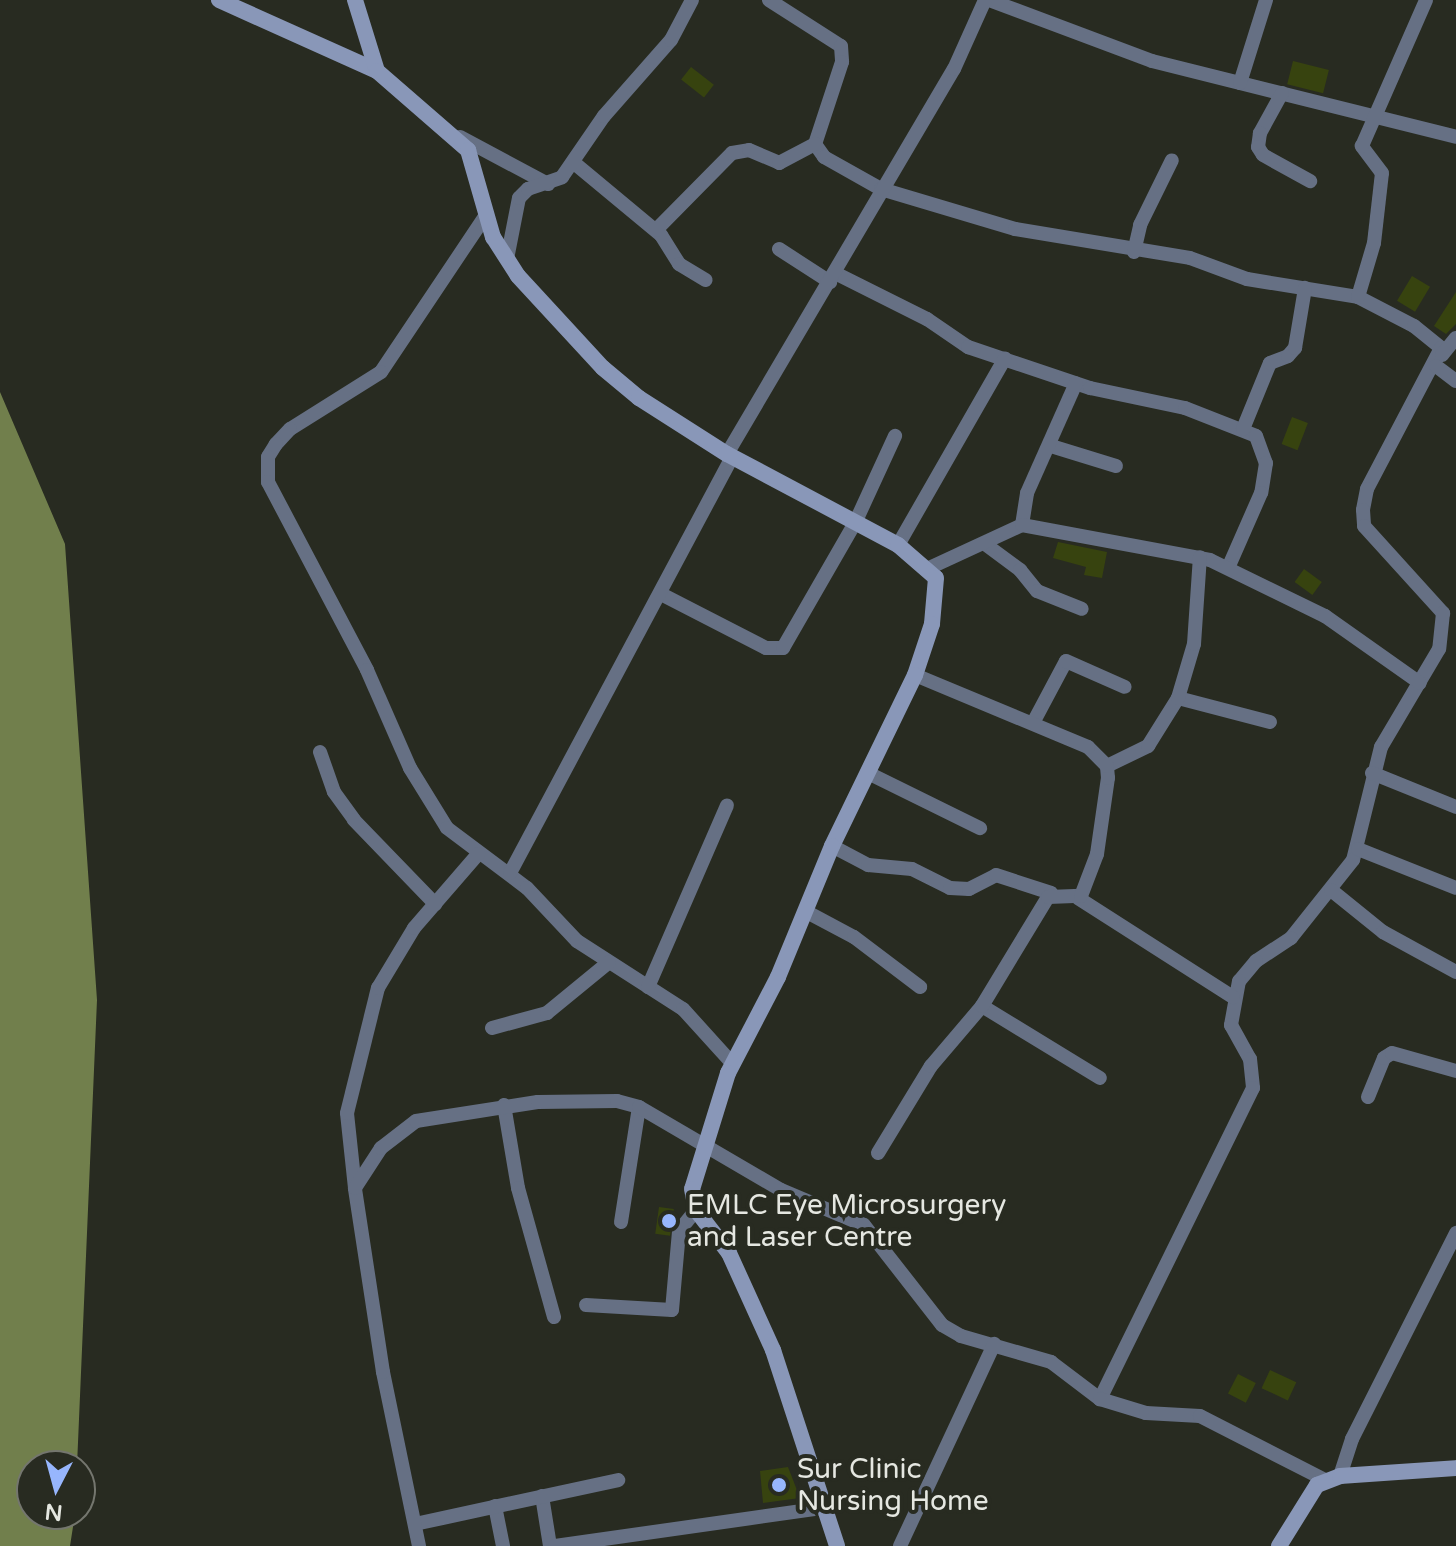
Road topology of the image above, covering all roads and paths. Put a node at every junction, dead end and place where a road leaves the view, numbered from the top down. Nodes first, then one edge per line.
1 (219, 0) edge
2 (355, 0) edge
3 (692, 0) edge
4 (769, 0) edge
5 (987, 0) edge
6 (1266, 0) edge
7 (1426, 0) edge
8 (377, 71) junction
9 (1240, 83) junction
10 (1282, 93) junction
11 (1372, 116) junction
12 (459, 137) junction
13 (1456, 137) edge
14 (815, 144) junction
15 (1172, 160) dead end
16 (573, 162) junction
17 (1310, 181) dead end
18 (548, 184) junction
19 (881, 189) junction
20 (484, 218) junction
21 (656, 230) junction
22 (779, 249) dead end
23 (1134, 252) junction
24 (507, 259) junction
25 (833, 277) junction
26 (706, 280) dead end
27 (1305, 288) junction
28 (1358, 297) junction
29 (1456, 338) edge
30 (1005, 358) junction
31 (1439, 360) junction
32 (1456, 381) edge
33 (1076, 383) junction
34 (1243, 429) junction
35 (895, 436) dead end
36 (1051, 446) junction
37 (730, 456) junction
38 (1116, 466) dead end
39 (855, 523) junction
40 (1022, 525) junction
41 (985, 544) junction
42 (898, 545) junction
43 (1200, 557) junction
44 (1229, 566) junction
45 (929, 568) junction
46 (661, 594) junction
47 (1082, 609) dead end
48 (1450, 614) edge
49 (915, 675) junction
50 (1420, 683) junction
51 (1125, 687) dead end
52 (1178, 698) junction
53 (1270, 722) dead end
54 (1033, 723) junction
55 (320, 752) dead end
56 (1107, 766) junction
57 (868, 773) junction
58 (1372, 773) junction
59 (727, 805) dead end
60 (1456, 807) edge
61 (980, 828) dead end
62 (832, 846) junction
63 (1358, 849) junction
64 (478, 854) junction
65 (510, 873) junction
66 (1456, 888) edge
67 (1331, 890) junction
68 (1051, 893) junction
69 (1078, 898) junction
70 (435, 904) junction
71 (805, 911) junction
72 (609, 962) junction
73 (1456, 972) edge
74 (648, 987) junction
75 (920, 987) dead end
76 (1233, 997) junction
77 (982, 1006) junction
78 (492, 1028) dead end
79 (732, 1063) junction
80 (1456, 1071) edge
81 (1100, 1078) dead end
82 (1368, 1097) dead end
83 (504, 1105) junction
84 (639, 1107) junction
85 (703, 1144) junction
86 (878, 1153) dead end
87 (355, 1188) junction
88 (696, 1210) junction
89 (621, 1222) dead end
90 (1456, 1233) edge
91 (586, 1305) dead end
92 (554, 1317) dead end
93 (994, 1344) junction
94 (1100, 1399) junction
95 (1456, 1468) edge
96 (1334, 1479) junction
97 (618, 1480) dead end
98 (542, 1496) junction
99 (495, 1506) junction
100 (821, 1508) junction
101 (415, 1524) junction
102 (419, 1546) edge
103 (503, 1546) edge
104 (553, 1546) edge
105 (837, 1546) edge
106 (900, 1546) edge
107 (1279, 1546) edge

1 - 8 main road
2 - 8 main road
3 - 16 street
4 - 14 street
5 - 9 street
5 - 19 street
6 - 9 street
7 - 11 street
8 - 12 main road
9 - 10 street
10 - 11 street
10 - 17 street
11 - 13 street
11 - 28 street
12 - 18 street
12 - 20 main road
14 - 19 street
14 - 21 street
15 - 23 street
16 - 18 street
16 - 21 street
18 - 24 street
19 - 23 street
19 - 25 street
20 - 24 main road
20 - 64 street
21 - 26 street
22 - 25 street
23 - 27 street
24 - 37 main road
25 - 30 street
25 - 37 street
27 - 28 street
27 - 34 street
28 - 31 street
29 - 31 street
30 - 33 street
30 - 42 street
31 - 32 street
31 - 48 street
33 - 34 street
33 - 36 street
34 - 44 street
35 - 39 street
36 - 38 street
36 - 40 street
37 - 39 main road
37 - 46 street
39 - 42 main road
39 - 46 street
40 - 41 street
40 - 43 street
41 - 45 street
41 - 47 street
42 - 45 main road
43 - 44 street
43 - 52 street
44 - 50 street
45 - 49 main road
46 - 65 street
48 - 50 street
49 - 54 street
49 - 57 main road
50 - 58 street
51 - 54 street
52 - 53 street
52 - 56 street
54 - 56 street
55 - 70 street
56 - 69 street
57 - 61 street
57 - 62 main road
58 - 60 street
58 - 63 street
59 - 74 street
62 - 68 street
62 - 71 main road
63 - 66 street
63 - 67 street
64 - 65 street
64 - 70 street
65 - 72 street
67 - 73 street
67 - 76 street
68 - 69 street
68 - 77 street
69 - 76 street
70 - 87 street
71 - 75 street
71 - 79 main road
72 - 74 street
72 - 78 street
74 - 79 street
76 - 94 street
77 - 81 street
77 - 86 street
79 - 85 main road
80 - 82 street
83 - 84 street
83 - 87 street
83 - 92 street
84 - 85 street
84 - 89 street
85 - 88 main road
85 - 93 street
87 - 101 street
88 - 91 street
88 - 100 main road
90 - 96 street
93 - 94 street
93 - 106 street
94 - 96 street
95 - 96 main road
96 - 107 main road
97 - 98 street
98 - 99 street
98 - 104 street
99 - 101 street
99 - 103 street
100 - 104 street
100 - 105 main road
101 - 102 street

